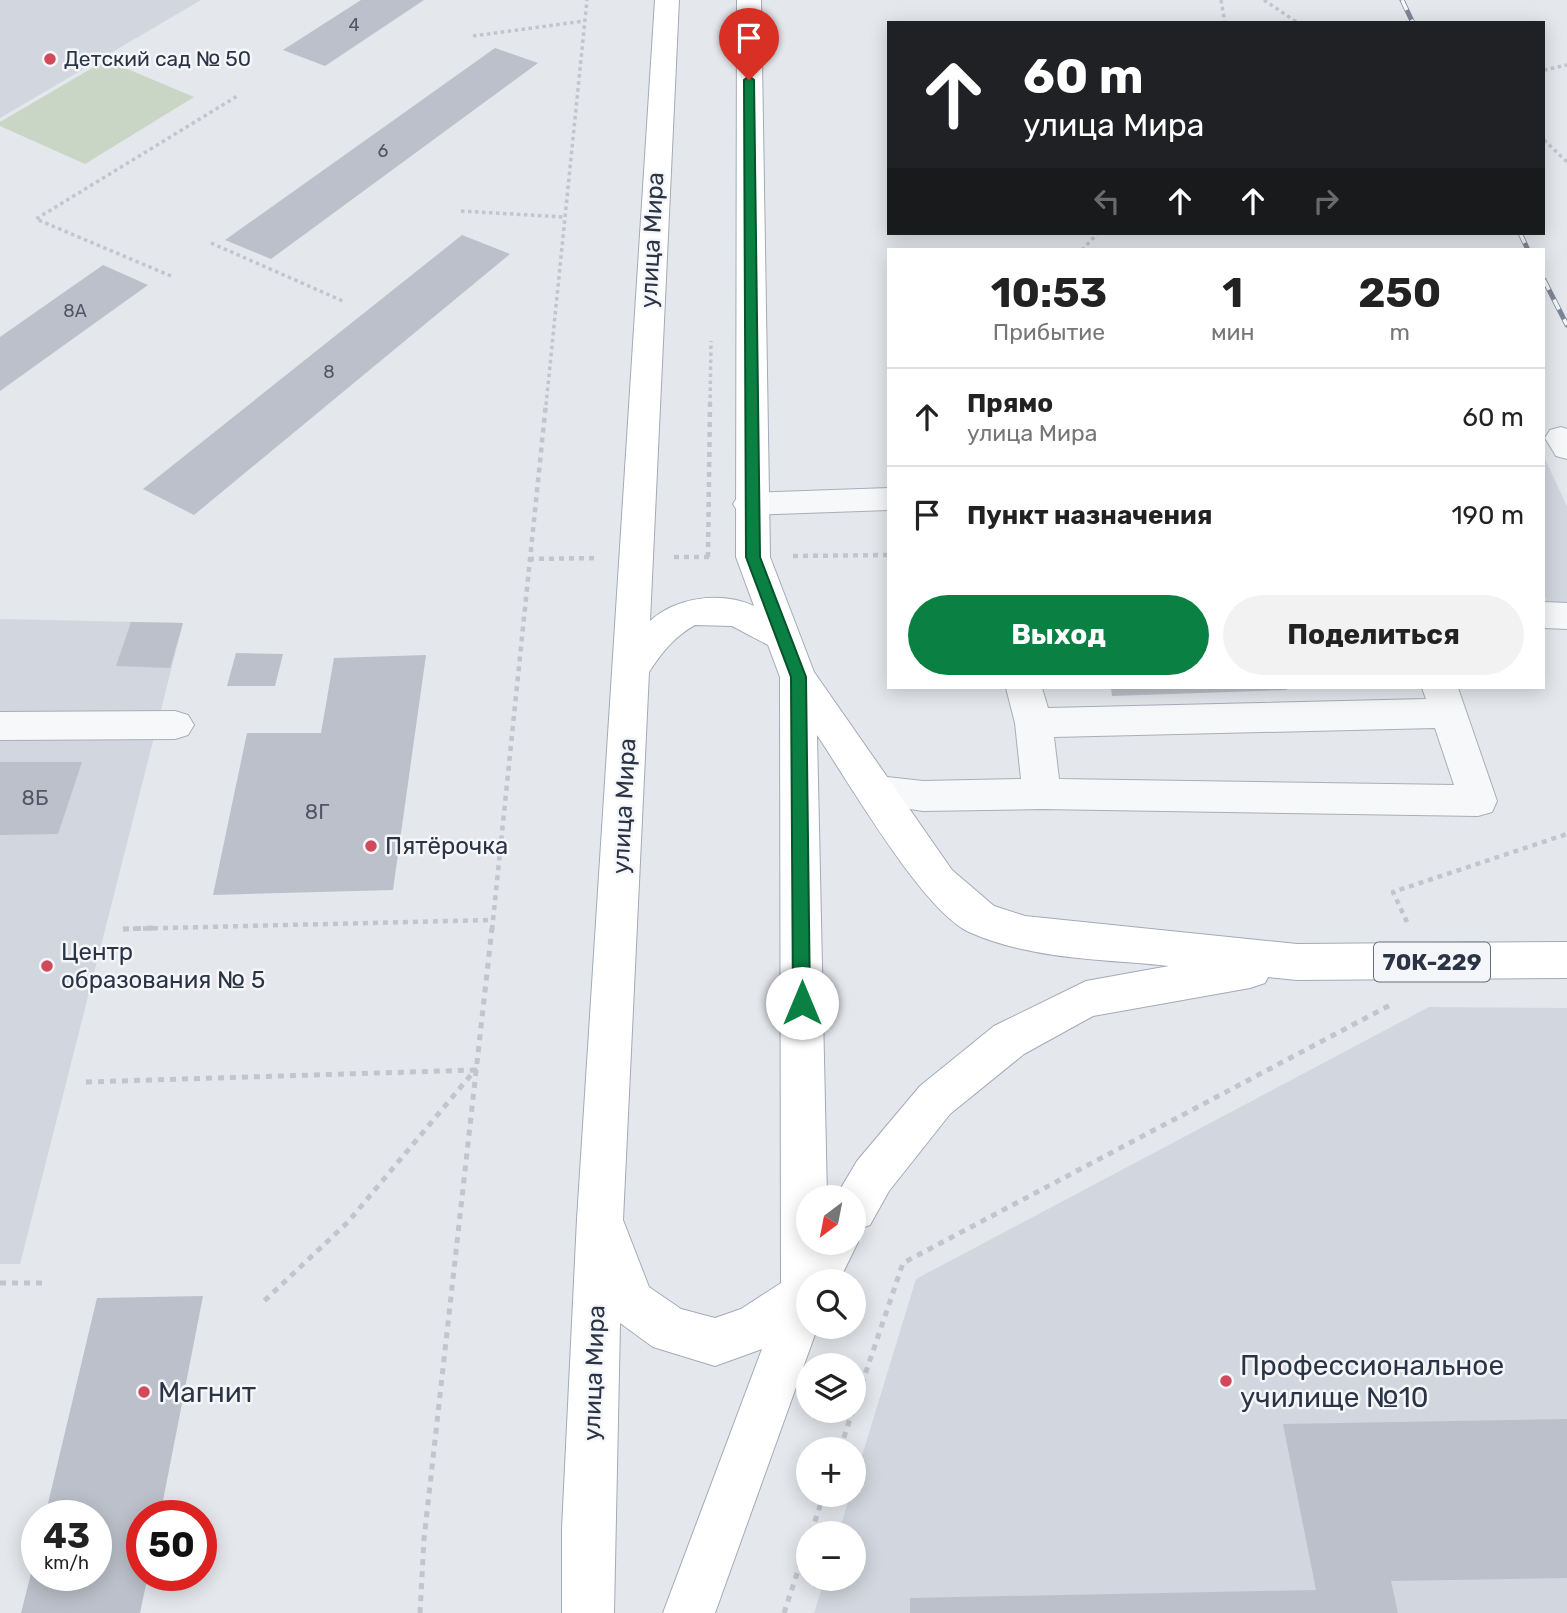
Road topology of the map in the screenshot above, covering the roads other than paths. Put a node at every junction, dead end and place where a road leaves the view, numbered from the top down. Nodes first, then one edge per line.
1 (667, 0) edge
2 (749, 0) edge
3 (887, 499) edge
4 (750, 504) junction
5 (1545, 615) edge
6 (1567, 616) edge
7 (783, 637) junction
8 (631, 670) junction
9 (798, 677) junction
10 (1444, 701) edge
11 (1029, 705) edge
12 (175, 725) dead end
13 (0, 726) edge
14 (878, 791) junction
15 (1042, 794) junction
16 (1567, 960) edge
17 (1297, 962) junction
18 (866, 1188) edge
19 (600, 1219) junction
20 (809, 1269) edge
21 (796, 1297) edge
22 (796, 1323) edge
23 (588, 1613) edge
24 (689, 1613) edge

1 - 8 main road, улица Мира
2 - 4 main road
3 - 4 lane
4 - 7 main road
5 - 6 lane
7 - 8 main road
7 - 9 main road
8 - 19 main road, улица Мира
9 - 14 main road
9 - 20 main road
10 - 11 lane
10 - 15 lane
11 - 15 lane
12 - 13 lane
14 - 15 lane
14 - 17 main road
16 - 17 main road, 70К-229
17 - 18 main road
19 - 21 main road
19 - 23 main road, улица Мира
22 - 24 main road

